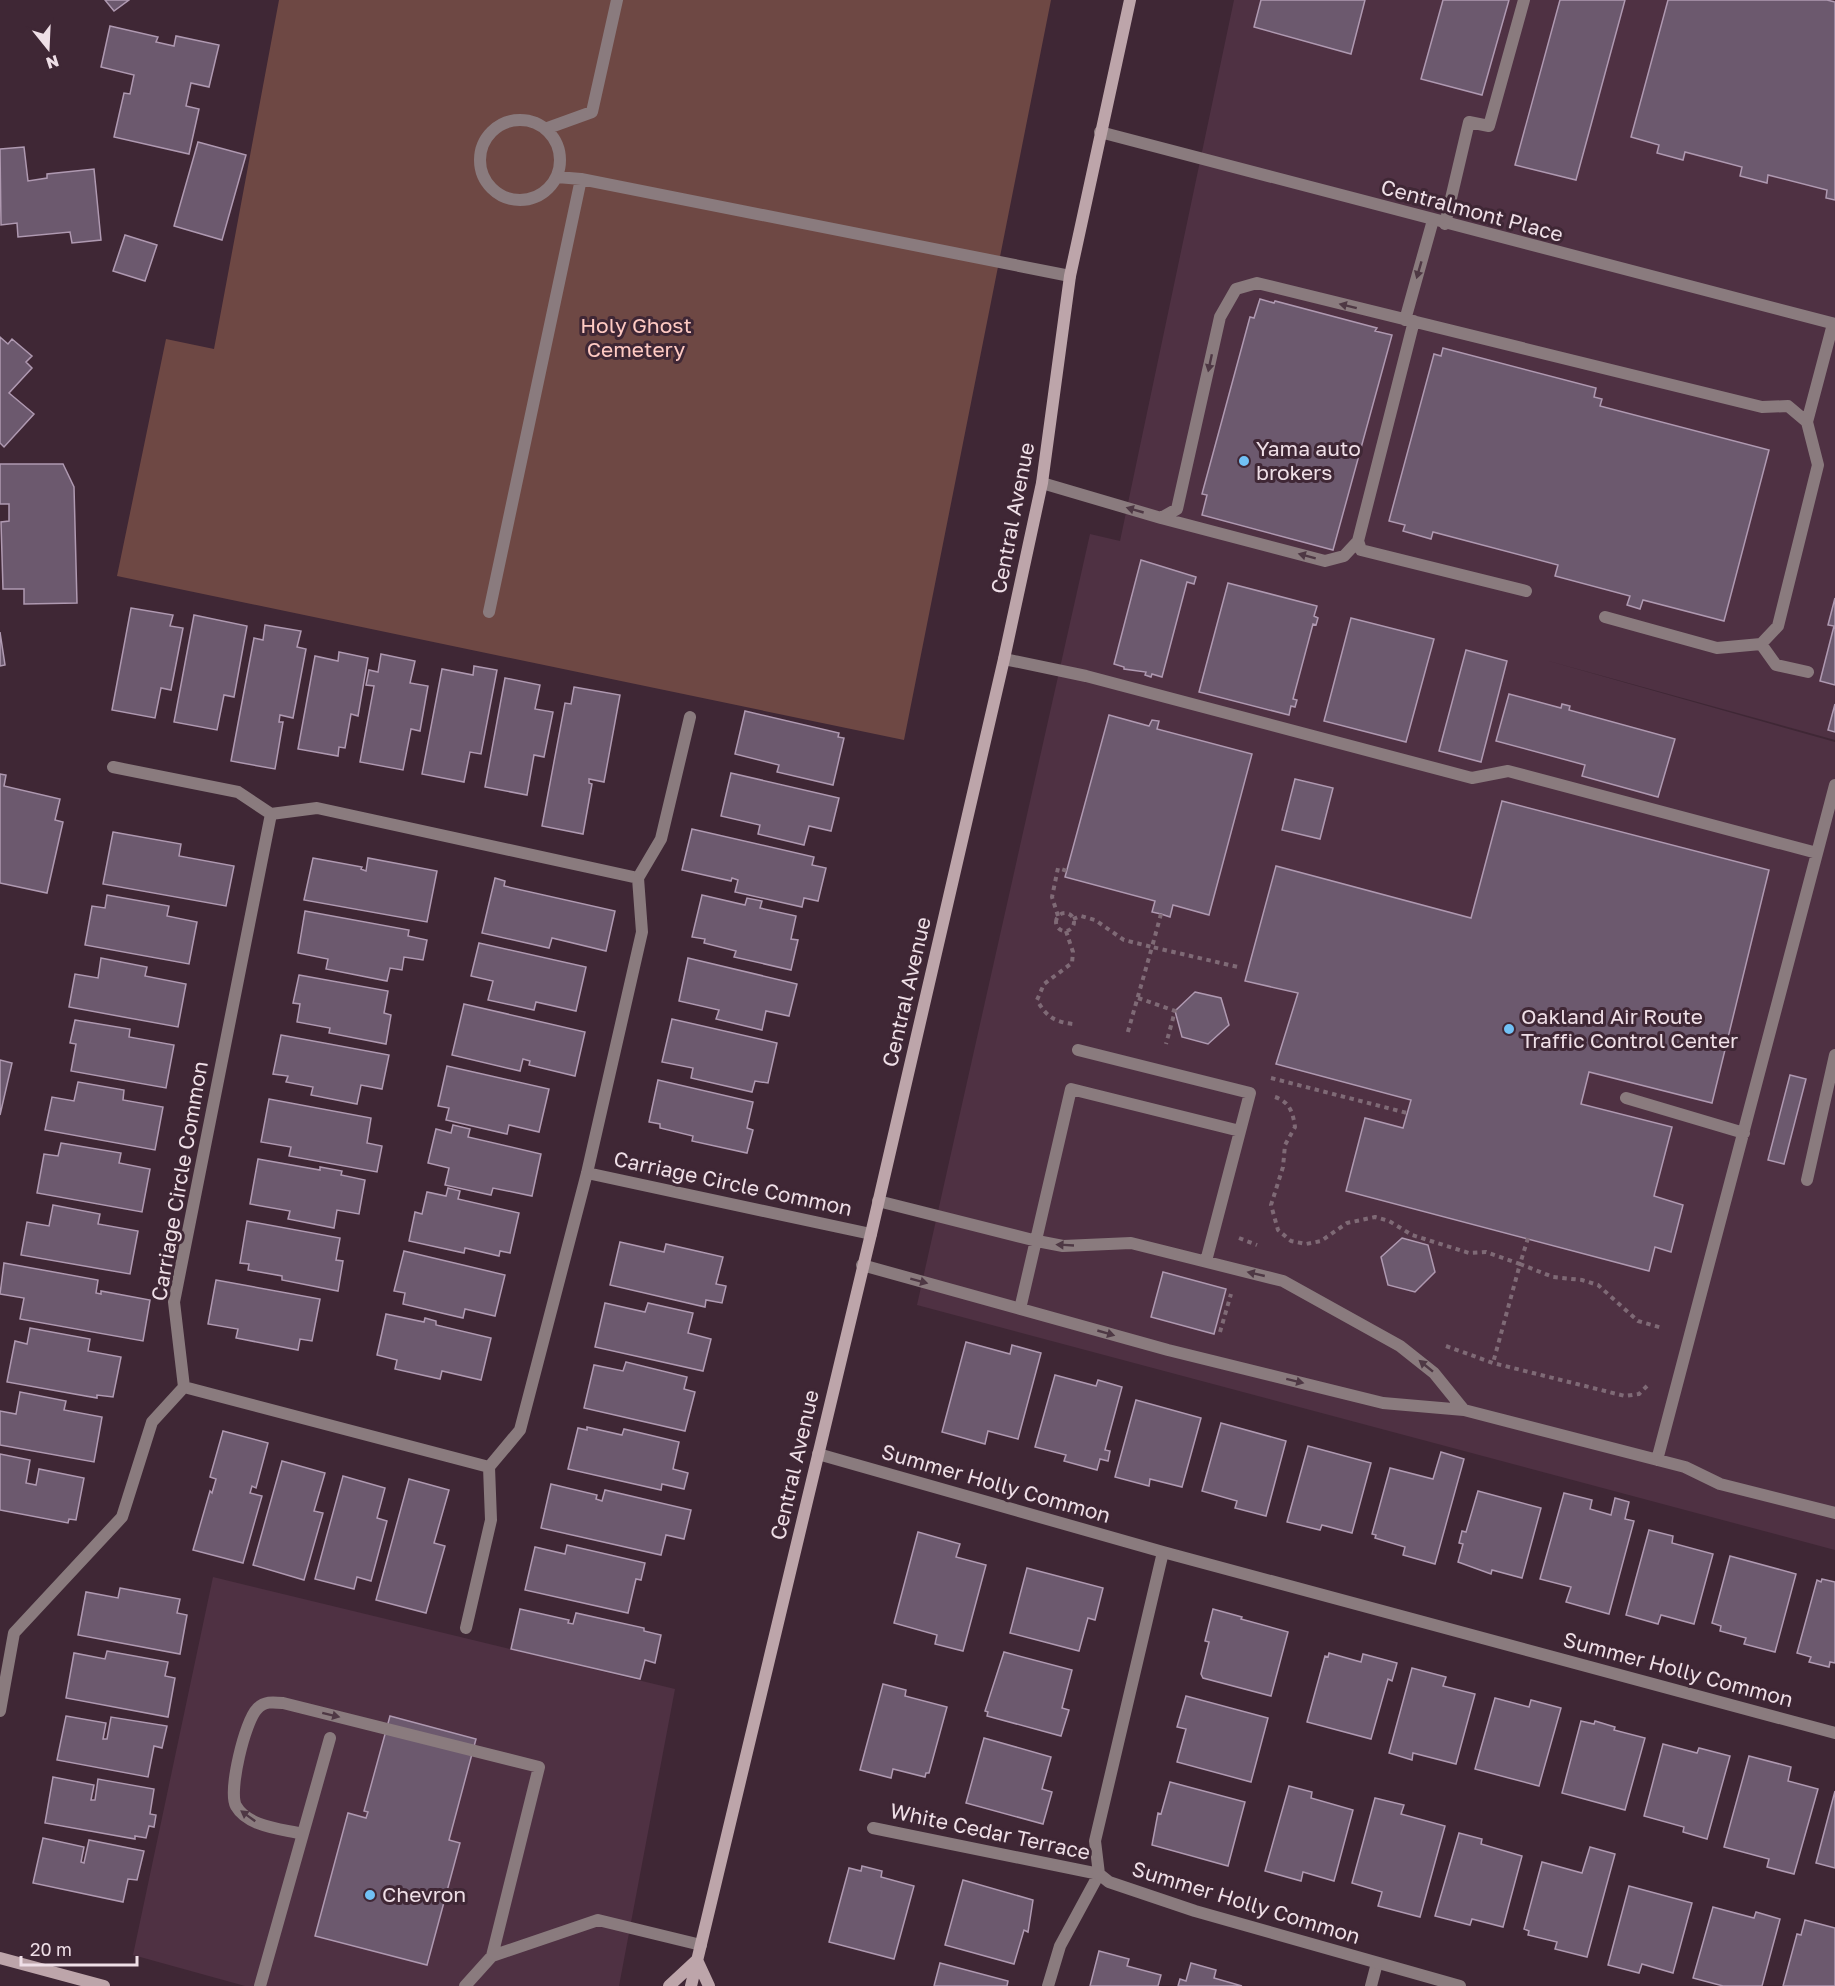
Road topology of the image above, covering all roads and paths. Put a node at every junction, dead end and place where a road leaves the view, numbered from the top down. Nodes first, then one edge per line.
1 (617, 0) edge
2 (1130, 0) edge
3 (1524, 0) edge
4 (545, 129) junction
5 (1101, 132) junction
6 (557, 177) junction
7 (581, 179) junction
8 (1439, 222) junction
9 (1070, 276) junction
10 (1409, 320) junction
11 (1834, 324) edge
12 (1807, 422) junction
13 (1042, 483) junction
14 (1161, 518) junction
15 (1358, 542) junction
16 (1526, 591) dead end
17 (489, 612) dead end
18 (1605, 617) dead end
19 (1761, 644) junction
20 (1004, 659) junction
21 (1808, 672) dead end
22 (690, 717) dead end
23 (113, 767) dead end
24 (1835, 785) edge
25 (271, 814) junction
26 (1817, 853) junction
27 (1067, 871) dead end
28 (638, 878) junction
29 (1161, 914) dead end
30 (1058, 916) junction
31 (1073, 919) junction
32 (1066, 931) junction
33 (1152, 947) junction
34 (1238, 967) dead end
35 (1138, 998) junction
36 (1084, 1027) dead end
37 (1115, 1035) dead end
38 (1165, 1048) dead end
39 (1078, 1050) dead end
40 (1835, 1055) edge
41 (1275, 1078) dead end
42 (1271, 1095) junction
43 (1626, 1098) dead end
44 (1268, 1106) dead end
45 (1240, 1131) junction
46 (1744, 1133) junction
47 (587, 1173) junction
48 (1807, 1180) dead end
49 (878, 1202) junction
50 (1239, 1227) dead end
51 (871, 1234) junction
52 (1528, 1238) dead end
53 (1037, 1241) junction
54 (1258, 1245) dead end
55 (1206, 1261) junction
56 (1520, 1264) junction
57 (862, 1265) junction
58 (1020, 1309) junction
59 (1665, 1316) dead end
60 (1662, 1328) junction
61 (1660, 1339) dead end
62 (1436, 1341) dead end
63 (1493, 1363) junction
64 (1652, 1373) dead end
65 (184, 1387) junction
66 (1464, 1410) junction
67 (818, 1454) junction
68 (1657, 1460) junction
69 (489, 1467) junction
70 (1835, 1513) edge
71 (1163, 1552) junction
72 (466, 1628) dead end
73 (0, 1711) edge
74 (1835, 1733) edge
75 (330, 1738) dead end
76 (873, 1828) dead end
77 (302, 1834) junction
78 (1099, 1874) junction
79 (701, 1945) junction
80 (492, 1956) junction
81 (0, 1958) edge
82 (698, 1960) junction
83 (1377, 1963) junction
84 (104, 1986) edge
85 (260, 1986) edge
86 (465, 1986) edge
87 (669, 1986) edge
88 (692, 1986) edge
89 (709, 1986) edge
90 (1048, 1986) edge
91 (1371, 1986) edge
92 (1460, 1986) edge

1 - 4 street
2 - 5 main road, Central Avenue
3 - 8 street
4 - 6 street
4 - 6 street
5 - 8 street, Centralmont Place
5 - 9 main road, Central Avenue
6 - 7 street
7 - 9 street
7 - 17 street
8 -> 10 street
8 - 11 street, Centralmont Place
9 - 13 main road, Central Avenue
10 - 12 street
10 -> 14 street
10 - 15 street
11 - 12 street
12 - 19 street
14 -> 13 street
13 - 20 main road, Central Avenue
15 -> 14 street
15 - 16 street
18 - 19 street
19 - 21 street
20 - 26 street
20 - 49 main road, Central Avenue
22 - 28 street
23 - 25 street
24 - 26 street
25 - 28 street
25 - 65 street, Carriage Circle Common
26 - 46 street
27 - 30 path
28 - 47 street, Carriage Circle Common
29 - 33 path
30 - 31 path
30 - 32 path
31 - 32 path
31 - 33 path
32 - 36 path
33 - 34 path
33 - 35 path
35 - 37 path
35 - 38 path
39 - 45 street
40 - 48 street
41 - 42 path
42 - 44 path
42 - 56 path
43 - 46 street
45 - 53 street
45 - 55 street
46 - 68 street
47 - 51 street, Carriage Circle Common
47 - 69 street, Carriage Circle Common
49 - 51 main road, Central Avenue
49 - 53 street
50 - 54 path
51 - 57 main road, Central Avenue
52 - 56 path
55 -> 53 street
53 - 58 street
66 -> 55 street
56 - 60 path
56 - 63 path
57 -> 58 street
57 - 67 main road, Central Avenue
58 -> 66 street
59 - 60 path
60 - 61 path
62 - 63 path
63 - 64 path
65 - 69 street
65 - 73 street
66 - 68 street
67 - 71 street, Summer Holly Common
67 - 79 main road, Central Avenue
68 - 70 street
69 - 72 street
71 - 74 street, Summer Holly Common
71 - 78 street, Summer Holly Common
75 - 77 street
76 - 78 street, White Cedar Terrace
77 -> 80 street
77 - 85 street
78 - 83 street, Summer Holly Common
78 - 90 street
79 - 80 street
79 - 82 main road, Central Avenue
80 - 86 street
81 - 84 main road
82 - 87 main road
82 - 88 main road, Central Avenue
82 - 89 main road
83 - 91 street
83 - 92 street, Summer Holly Common

